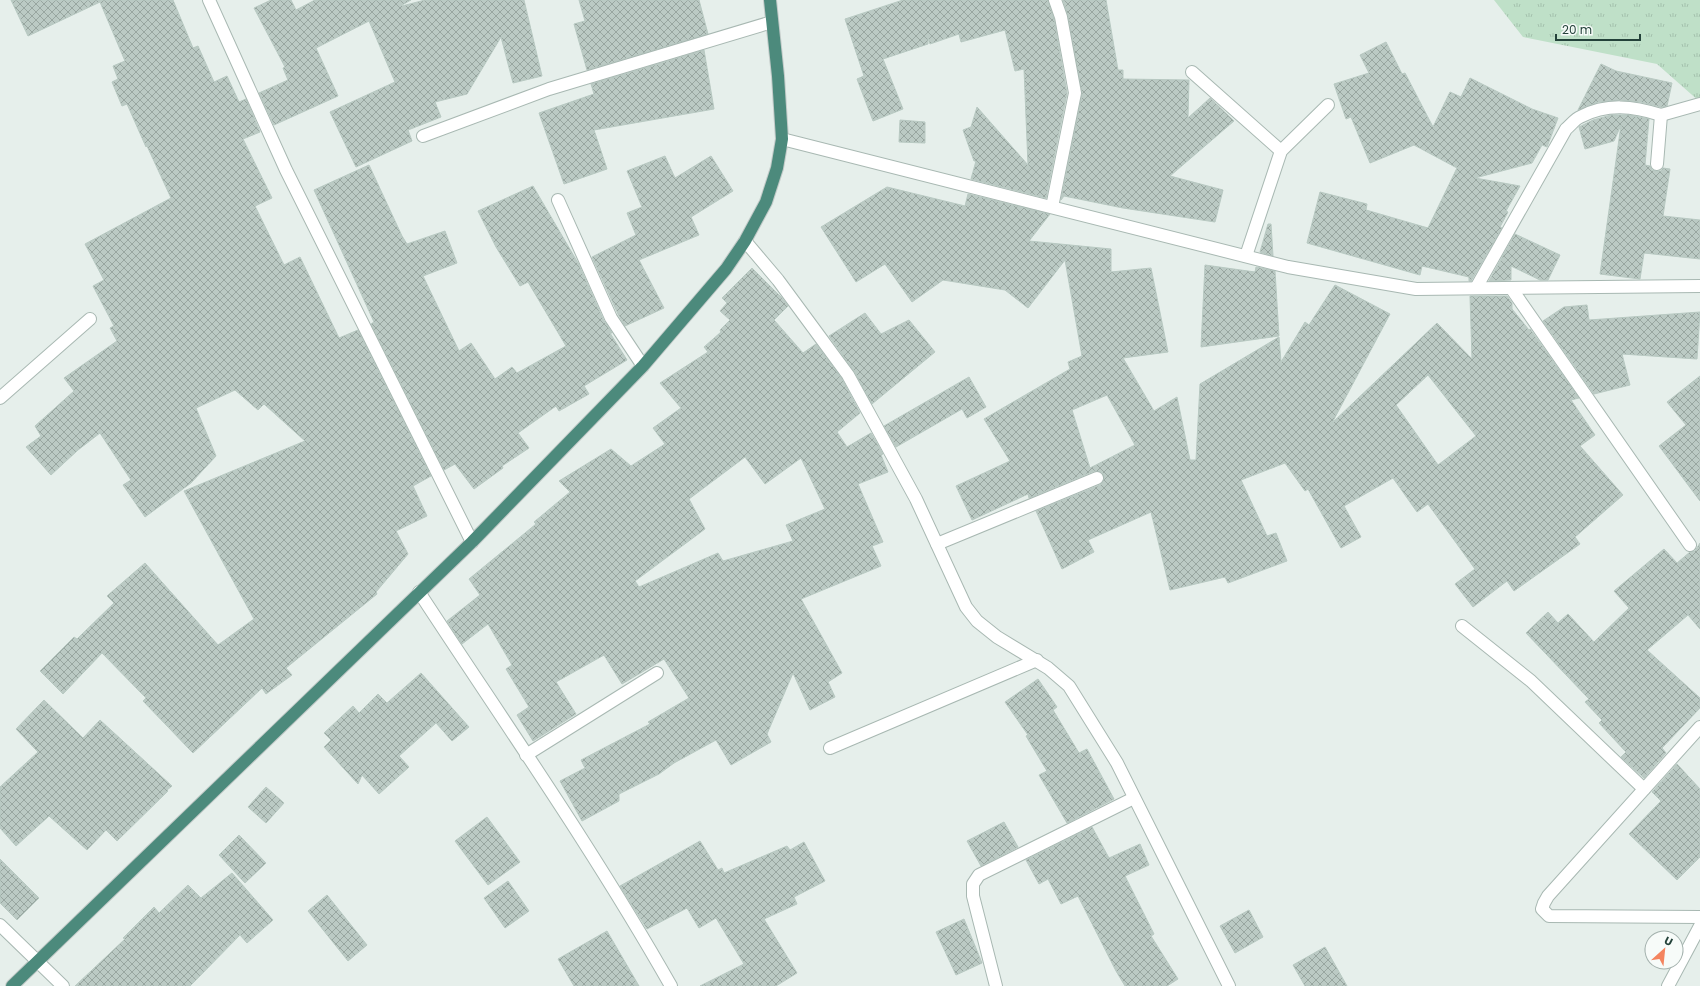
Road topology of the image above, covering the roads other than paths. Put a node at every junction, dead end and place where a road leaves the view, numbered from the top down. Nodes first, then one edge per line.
1 (209, 0) edge
2 (770, 0) edge
3 (1055, 0) edge
4 (772, 22) junction
5 (1192, 72) dead end
6 (1700, 104) edge
7 (1328, 106) dead end
8 (1661, 115) junction
9 (423, 136) dead end
10 (782, 139) junction
11 (1281, 151) junction
12 (1657, 164) dead end
13 (558, 200) dead end
14 (1052, 207) junction
15 (745, 241) junction
16 (1246, 256) junction
17 (1700, 286) edge
18 (1476, 288) junction
19 (1511, 288) junction
20 (90, 319) dead end
21 (643, 366) junction
22 (0, 398) edge
23 (1096, 478) dead end
24 (472, 542) junction
25 (937, 544) junction
26 (1690, 544) dead end
27 (419, 592) junction
28 (1462, 626) dead end
29 (1037, 660) junction
30 (656, 673) dead end
31 (1700, 727) edge
32 (830, 748) dead end
33 (526, 755) junction
34 (1644, 789) junction
35 (1134, 798) junction
36 (1700, 917) edge
37 (0, 925) edge
38 (1700, 926) edge
39 (39, 962) junction
40 (12, 986) edge
41 (63, 986) edge
42 (671, 986) edge
43 (996, 986) edge
44 (1228, 986) edge
45 (1668, 986) edge

1 - 24 street
2 - 4 highway
3 - 14 street
4 - 9 street
4 - 10 highway
5 - 11 street
6 - 8 street
7 - 11 street
8 - 12 street
8 - 18 street
10 - 14 street
10 - 15 highway
11 - 16 street
13 - 21 street
14 - 16 street
15 - 21 highway
15 - 25 street
16 - 18 street
17 - 19 street
18 - 19 street
19 - 26 street
20 - 22 street
21 - 24 highway
23 - 25 street
24 - 27 highway
25 - 29 street
27 - 33 street
27 - 39 highway
28 - 34 street
29 - 32 street
29 - 35 street
30 - 33 street
31 - 34 street
33 - 42 street
34 - 36 street
35 - 43 street
35 - 44 street
37 - 39 street
38 - 45 street
39 - 40 highway
39 - 41 street

